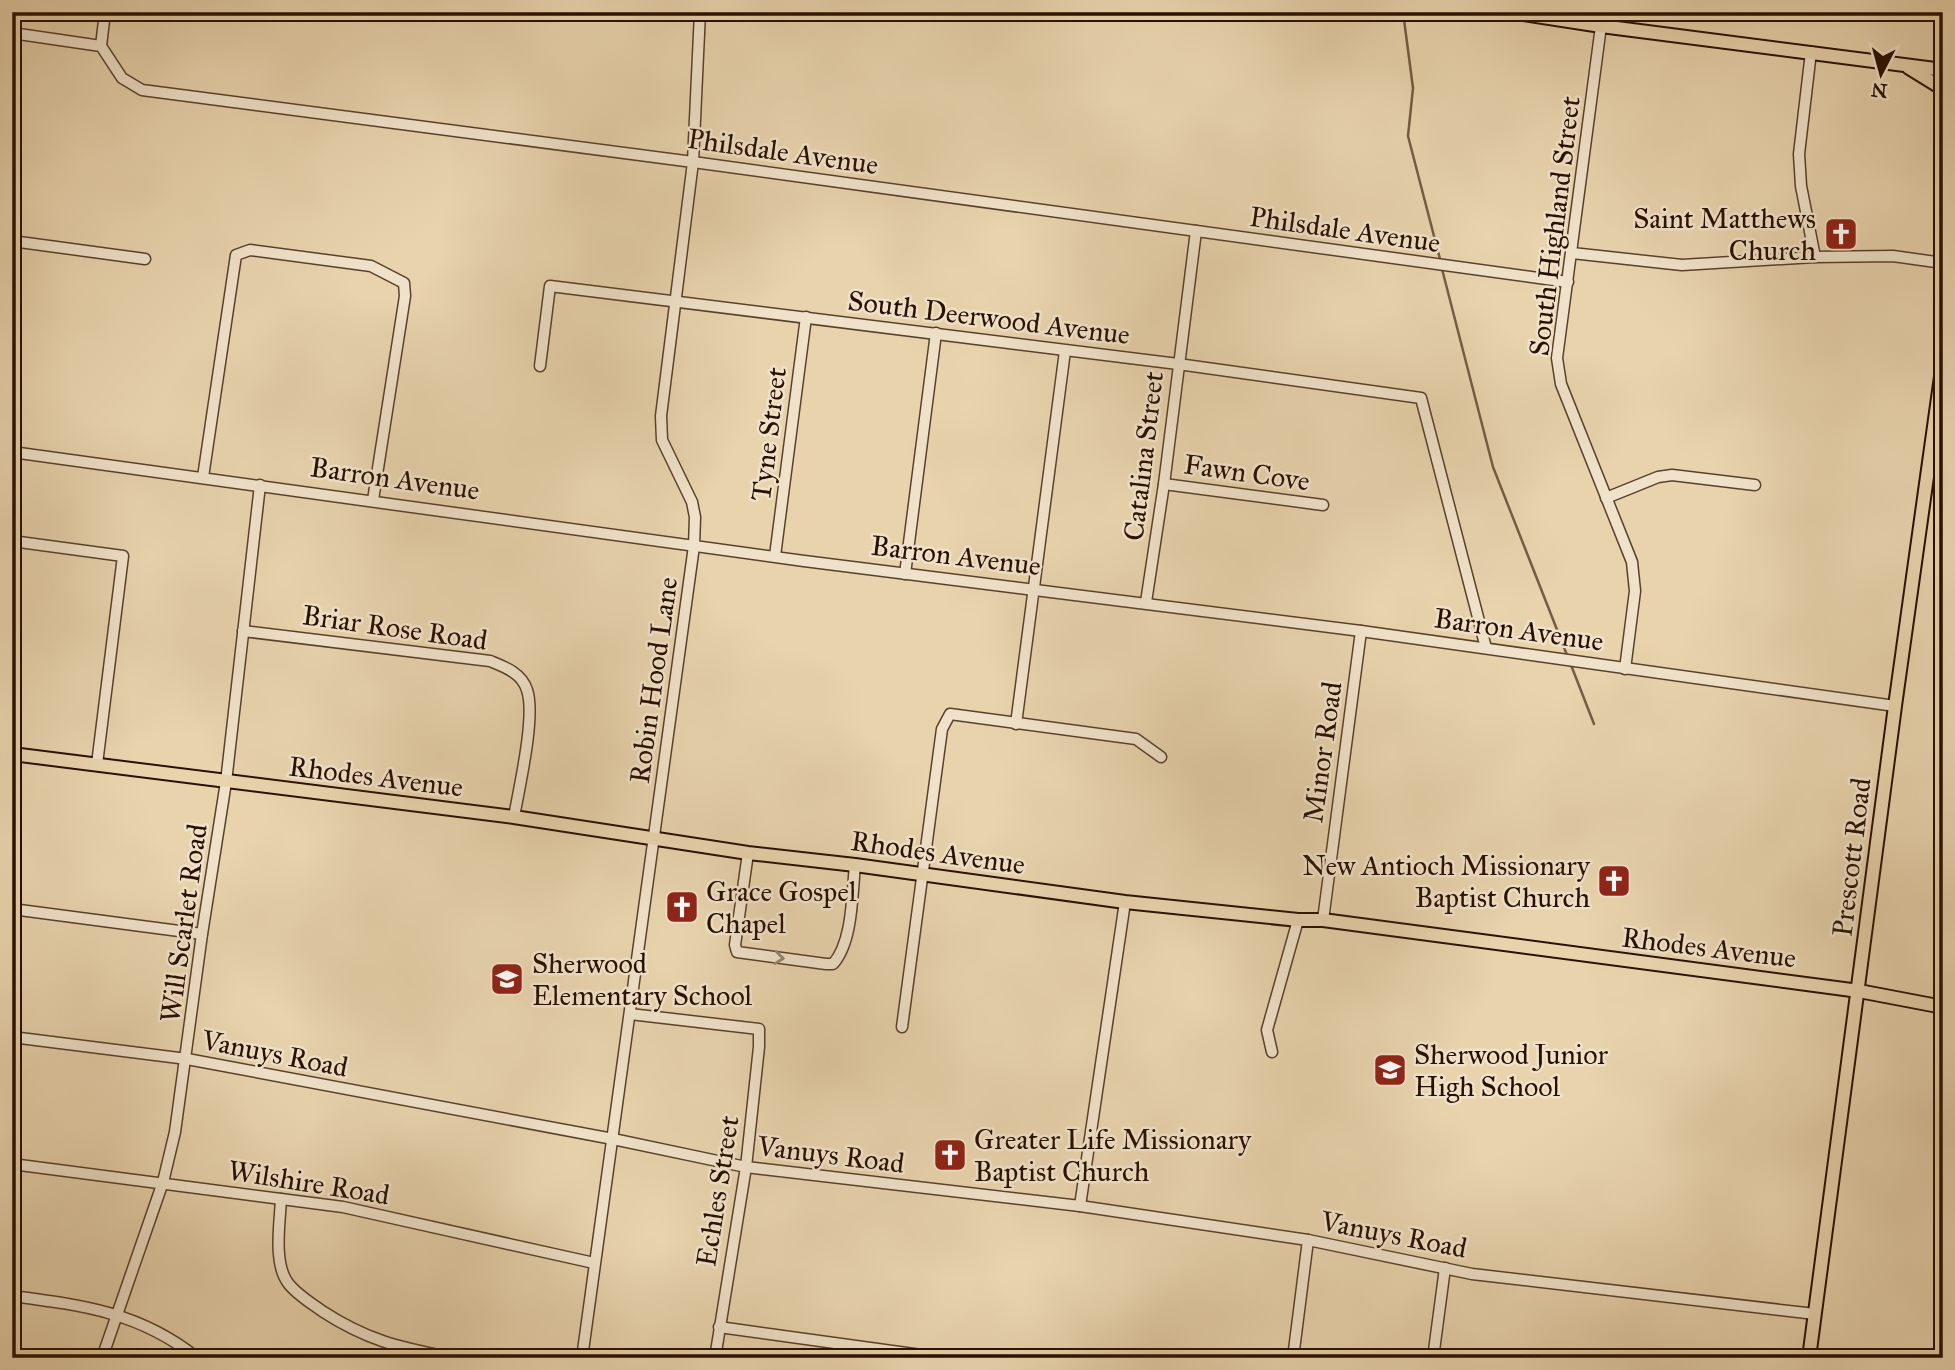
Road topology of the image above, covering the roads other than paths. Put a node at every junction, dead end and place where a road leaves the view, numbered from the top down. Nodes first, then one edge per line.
1 (105, 12) edge
2 (700, 12) edge
3 (1510, 12) edge
4 (1601, 26) junction
5 (12, 33) edge
6 (101, 46) junction
7 (1811, 52) junction
8 (1905, 66) junction
9 (1943, 70) edge
10 (1943, 89) edge
11 (693, 162) junction
12 (1196, 231) junction
13 (12, 241) edge
14 (1572, 253) junction
15 (1815, 257) junction
16 (145, 259) dead end
17 (1943, 263) edge
18 (1568, 282) junction
19 (676, 301) junction
20 (806, 317) junction
21 (936, 333) junction
22 (1065, 351) junction
23 (1943, 362) edge
24 (1178, 364) junction
25 (540, 366) dead end
26 (12, 452) edge
27 (203, 477) junction
28 (1164, 484) junction
29 (260, 485) junction
30 (1755, 485) dead end
31 (1606, 498) junction
32 (373, 500) junction
33 (1323, 505) dead end
34 (12, 541) edge
35 (694, 546) junction
36 (775, 556) junction
37 (905, 574) junction
38 (1032, 590) junction
39 (1146, 602) junction
40 (243, 631) junction
41 (1361, 631) junction
42 (1486, 648) junction
43 (1625, 669) junction
44 (1895, 706) junction
45 (1016, 724) junction
46 (12, 754) edge
47 (1161, 757) dead end
48 (97, 764) junction
49 (226, 782) junction
50 (514, 817) junction
51 (655, 840) junction
52 (748, 853) junction
53 (855, 865) junction
54 (923, 874) junction
55 (1125, 902) junction
56 (12, 909) edge
57 (1298, 920) junction
58 (1322, 920) junction
59 (202, 934) junction
60 (1858, 991) junction
61 (1943, 1007) edge
62 (630, 1014) junction
63 (902, 1027) dead end
64 (12, 1037) edge
65 (1272, 1052) dead end
66 (187, 1059) junction
67 (613, 1139) junction
68 (12, 1164) edge
69 (746, 1167) junction
70 (163, 1182) junction
71 (281, 1199) junction
72 (1080, 1206) junction
73 (1308, 1240) junction
74 (594, 1263) junction
75 (1445, 1268) junction
76 (12, 1296) edge
77 (1815, 1314) junction
78 (118, 1315) junction
79 (719, 1327) junction
80 (102, 1358) edge
81 (197, 1358) edge
82 (452, 1358) edge
83 (582, 1358) edge
84 (715, 1358) edge
85 (943, 1358) edge
86 (1293, 1358) edge
87 (1433, 1358) edge
88 (1809, 1358) edge

1 - 6 street
2 - 11 street, Robin Hood Lane
3 - 4 main road
4 - 7 main road
4 - 14 street, South Highland Street
5 - 6 street
6 - 11 street, Philsdale Avenue
7 - 8 main road
7 - 15 street
8 - 9 main road
8 - 10 main road
11 - 12 street, Philsdale Avenue
11 - 19 street, Robin Hood Lane
12 - 18 street, Philsdale Avenue
12 - 24 street, Catalina Street
13 - 16 street
14 - 15 street
14 - 18 street, South Highland Street
15 - 17 street
18 - 31 street, South Highland Street
19 - 20 street, South Deerwood Avenue
19 - 25 street, South Deerwood Avenue
19 - 35 street, Robin Hood Lane
20 - 21 street, South Deerwood Avenue
20 - 36 street, Tyne Street
21 - 22 street, South Deerwood Avenue
21 - 37 street
22 - 24 street, South Deerwood Avenue
22 - 38 street
23 - 44 main road, Prescott Road
24 - 28 street, Catalina Street
24 - 42 street, South Deerwood Avenue
26 - 27 street, Barron Avenue
27 - 29 street, Barron Avenue
27 - 32 street
28 - 33 street, Fawn Cove
28 - 39 street, Catalina Street
29 - 32 street, Barron Avenue
29 - 40 street, Will Scarlet Road
30 - 31 street
31 - 43 street, South Highland Street
32 - 35 street, Barron Avenue
34 - 48 street
35 - 36 street, Barron Avenue
35 - 51 street, Robin Hood Lane
36 - 37 street, Barron Avenue
37 - 38 street, Barron Avenue
38 - 39 street, Barron Avenue
38 - 45 street
39 - 41 street, Barron Avenue
40 - 49 street, Will Scarlet Road
40 - 50 street, Briar Rose Road
41 - 42 street, Barron Avenue
41 - 58 street, Minor Road
42 - 43 street, Barron Avenue
43 - 44 street, Barron Avenue
44 - 60 main road, Prescott Road
45 - 47 street
45 - 54 street
46 - 48 main road, Rhodes Avenue
48 - 49 main road, Rhodes Avenue
49 - 50 main road, Rhodes Avenue
49 - 59 street, Will Scarlet Road
50 - 51 main road, Rhodes Avenue
51 - 52 main road, Rhodes Avenue
51 - 62 street, Robin Hood Lane
52 - 53 main road, Rhodes Avenue
52 -> 53 street
53 - 54 main road, Rhodes Avenue
54 - 55 main road, Rhodes Avenue
54 - 63 street
55 - 57 main road, Rhodes Avenue
55 - 72 street
56 - 59 street
57 - 58 main road, Rhodes Avenue
57 - 65 street
58 - 60 main road, Rhodes Avenue
59 - 66 street, Will Scarlet Road
60 - 61 main road
60 - 77 main road, Prescott Road
62 - 67 street, Robin Hood Lane
62 - 69 street, Echles Street
64 - 66 street, Vanuys Road
66 - 67 street, Vanuys Road
66 - 70 street, Will Scarlet Road
67 - 69 street, Vanuys Road
67 - 74 street, Robin Hood Lane
68 - 70 street, Wilshire Road
69 - 72 street, Vanuys Road
69 - 79 street, Echles Street
70 - 71 street, Wilshire Road
70 - 78 street, Will Scarlet Road
71 - 74 street, Wilshire Road
71 - 82 street
72 - 73 street, Vanuys Road
73 - 75 street, Vanuys Road
73 - 86 street
74 - 83 street, Robin Hood Lane
75 - 77 street, Vanuys Road
75 - 87 street
76 - 78 street
77 - 88 main road, Prescott Road
78 - 80 street, Will Scarlet Road
78 - 81 street
79 - 84 street, Echles Street
79 - 85 street

